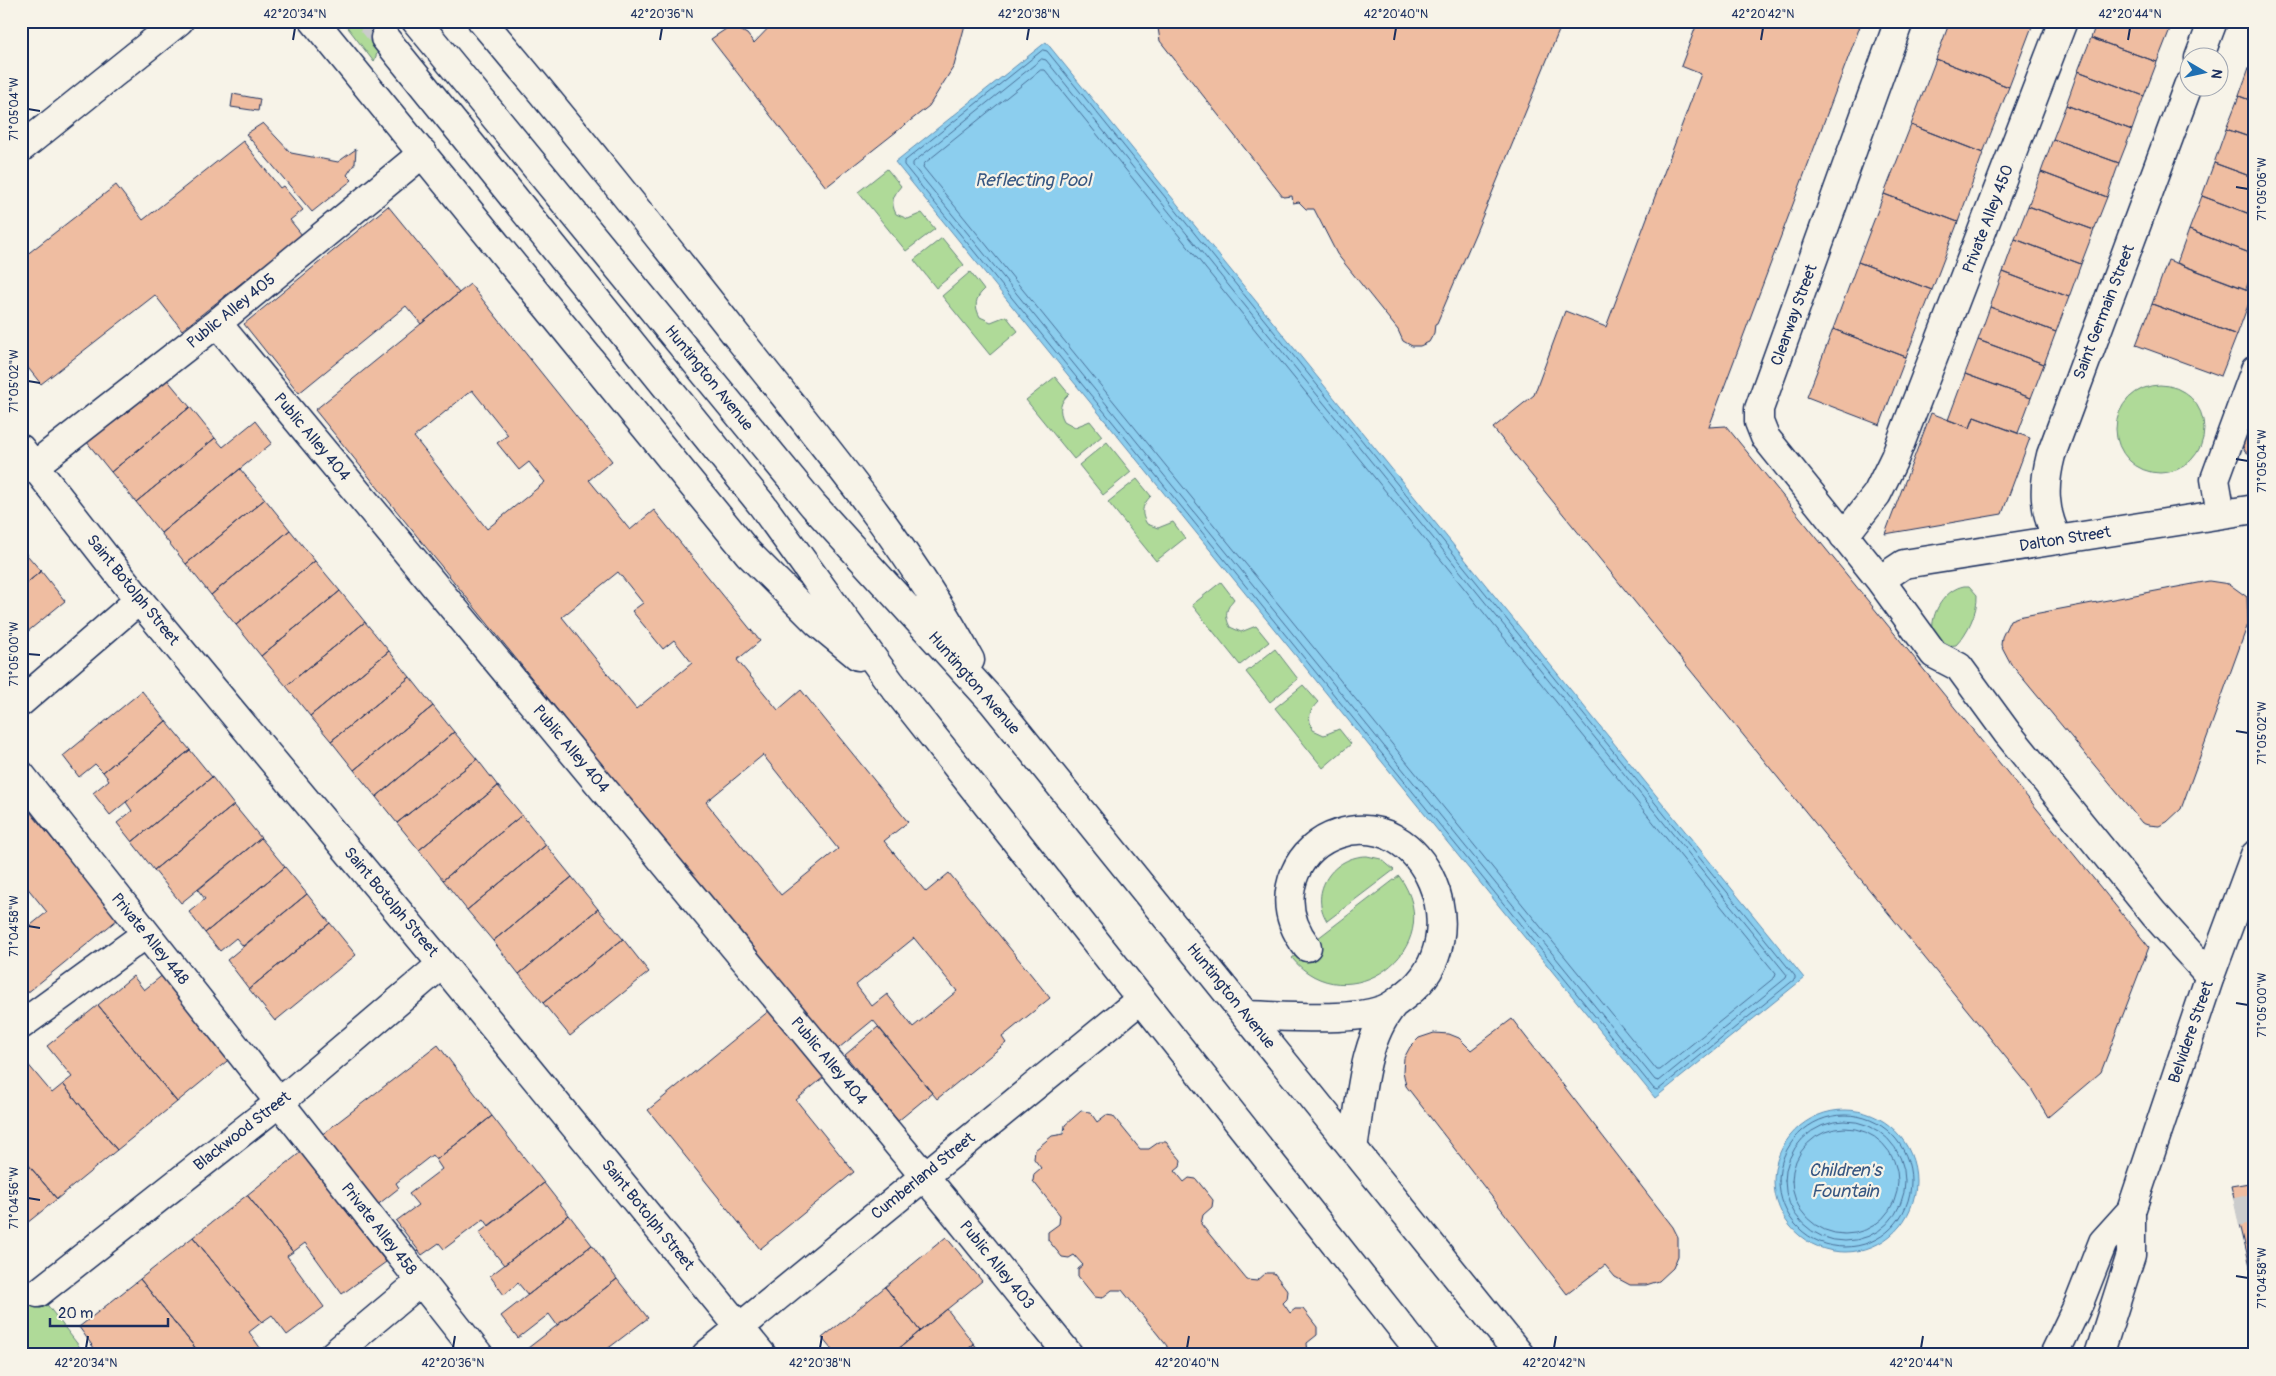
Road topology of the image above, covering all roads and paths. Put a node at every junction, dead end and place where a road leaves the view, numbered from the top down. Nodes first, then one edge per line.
1 (179, 21) edge
2 (314, 21) edge
3 (416, 21) edge
4 (482, 21) edge
5 (1899, 21) edge
6 (2063, 21) edge
7 (2213, 21) edge
8 (385, 38) tunnel mouth
9 (2203, 48) edge
10 (2184, 98) edge
11 (21, 148) edge
12 (423, 153) junction
13 (217, 323) junction
14 (2255, 370) edge
15 (28, 457) edge
16 (2255, 509) edge
17 (2222, 514) junction
18 (1844, 536) junction
19 (2058, 540) junction
20 (1880, 580) junction
21 (139, 600) junction
22 (890, 682) junction
23 (992, 701) junction
24 (21, 702) edge
25 (21, 775) edge
26 (2255, 855) edge
27 (146, 934) junction
28 (1307, 947) dead end
29 (442, 964) junction
30 (2210, 976) junction
31 (1141, 999) junction
32 (1393, 1005) junction
33 (1246, 1015) junction
34 (21, 1025) edge
35 (280, 1102) junction
36 (1354, 1148) junction
37 (924, 1176) junction
38 (2131, 1211) junction
39 (420, 1282) junction
40 (38, 1293) dead end
41 (740, 1328) junction
42 (333, 1355) edge
43 (480, 1355) edge
44 (706, 1355) edge
45 (762, 1355) edge
46 (1069, 1355) edge
47 (1423, 1355) edge
48 (1520, 1355) edge
49 (2054, 1355) edge
50 (2099, 1355) edge

1 - 11 main road
2 - 12 main road
3 - 23 main road, Huntington Avenue
4 - 23 main road
5 - 18 main road, Clearway Street
6 - 18 main road, Private Alley 450
7 - 9 main road
8 - 22 main road
10 - 19 main road, Saint Germain Street
12 - 13 main road, Public Alley 405
12 - 22 main road
13 - 15 main road, Public Alley 405
13 - 37 main road, Public Alley 404
14 - 17 main road
15 - 21 main road, Saint Botolph Street
16 - 17 main road, Dalton Street
17 - 19 main road, Dalton Street
18 - 20 main road, Clearway Street
19 - 20 main road, Dalton Street
20 - 30 main road, Clearway Street
21 - 24 main road
21 - 29 main road, Saint Botolph Street
22 - 31 main road
23 - 33 main road, Huntington Avenue
25 - 27 main road, Private Alley 448
26 - 30 main road, Belvidere Street
27 - 34 main road
27 - 35 main road, Private Alley 448
28 - 32 main road
29 - 35 main road, Blackwood Street
29 - 41 main road, Saint Botolph Street
30 - 38 main road, Belvidere Street
31 - 37 main road, Cumberland Street
31 - 47 main road
32 - 33 main road
32 - 36 main road
33 - 36 main road, Huntington Avenue
35 - 39 main road, Private Alley 458
35 - 40 main road, Blackwood Street
36 - 48 main road, Huntington Avenue
37 - 41 main road, Cumberland Street
37 - 46 main road, Public Alley 403
38 - 49 main road, Belvidere Street
38 - 50 main road, Belvidere Street
39 - 42 main road
39 - 43 main road, Private Alley 458
41 - 44 main road, Cumberland Street
41 - 45 main road, Saint Botolph Street

